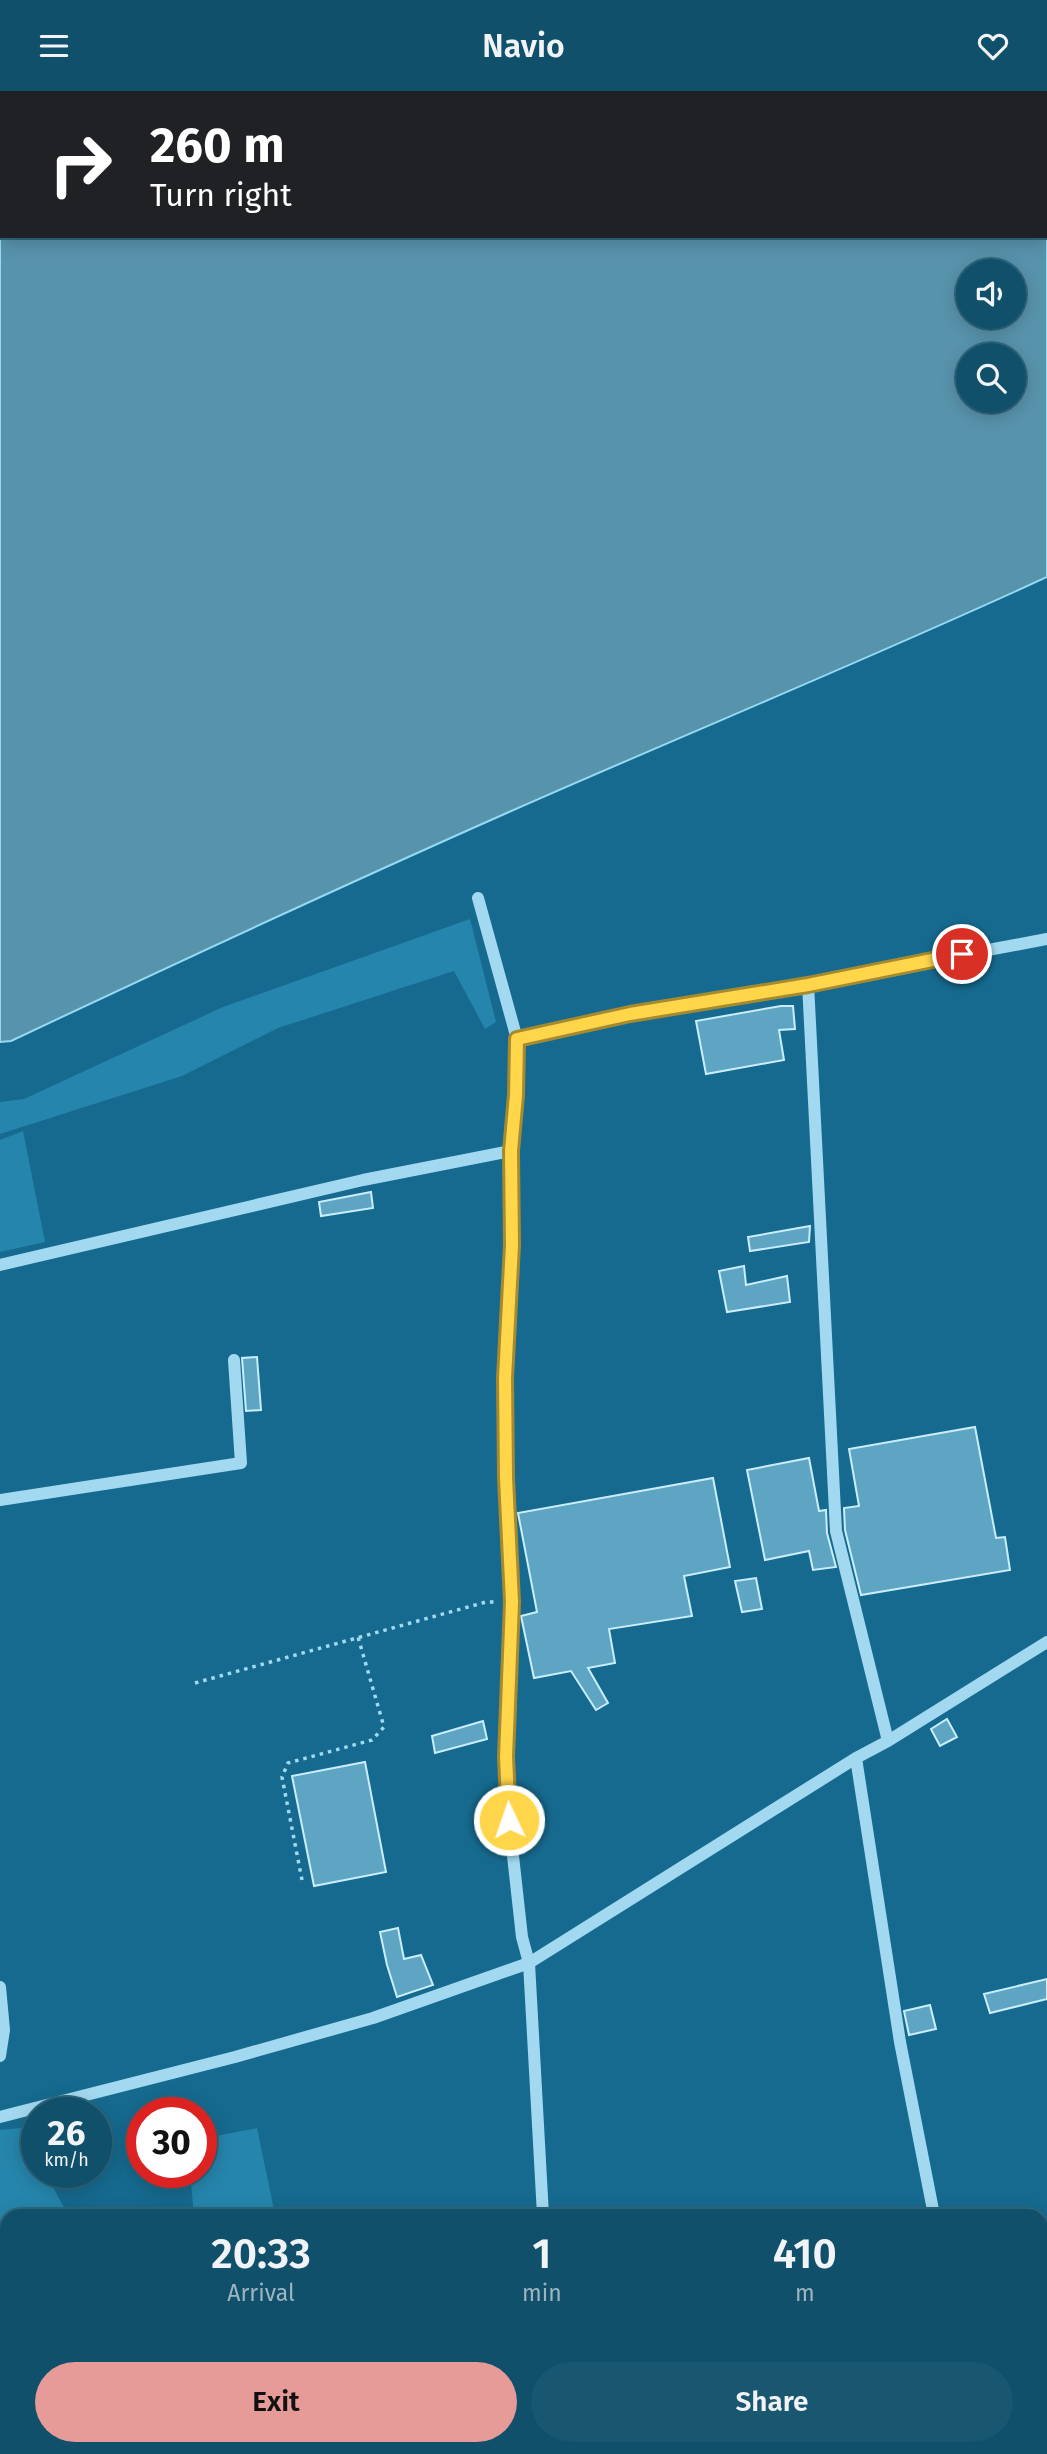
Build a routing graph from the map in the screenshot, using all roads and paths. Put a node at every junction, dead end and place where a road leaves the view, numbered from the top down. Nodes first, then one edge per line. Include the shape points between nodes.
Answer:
1 (478, 898) dead end
2 (1047, 939) edge
3 (808, 985) junction
4 (517, 1039) junction
5 (511, 1151) junction
6 (0, 1265) edge
7 (234, 1360) dead end
8 (0, 1500) edge
9 (512, 1602) junction
10 (358, 1637) junction
11 (1047, 1642) edge
12 (195, 1683) dead end
13 (888, 1741) junction
14 (856, 1758) junction
15 (302, 1880) dead end
16 (529, 1963) junction
17 (0, 1987) edge
18 (0, 2056) edge
19 (0, 2117) edge
20 (543, 2209) edge
21 (933, 2209) edge

1 - 4 street
2 - 3 street
3 - 4 street via 630,1014
3 - 13 street via 836,1531
4 - 5 street
5 - 6 street via 363,1180
5 - 9 street via 505,1390
7 - 8 street via 241,1463
9 - 10 path via 486,1602
9 - 16 street via 506,1757 522,1937
10 - 12 path
10 - 15 path via 384,1727 372,1739 288,1763 282,1777
11 - 13 street
13 - 14 street
14 - 16 street
14 - 21 street via 900,2042
16 - 19 street via 360,2021
16 - 20 street
17 - 18 street via 4,2030

